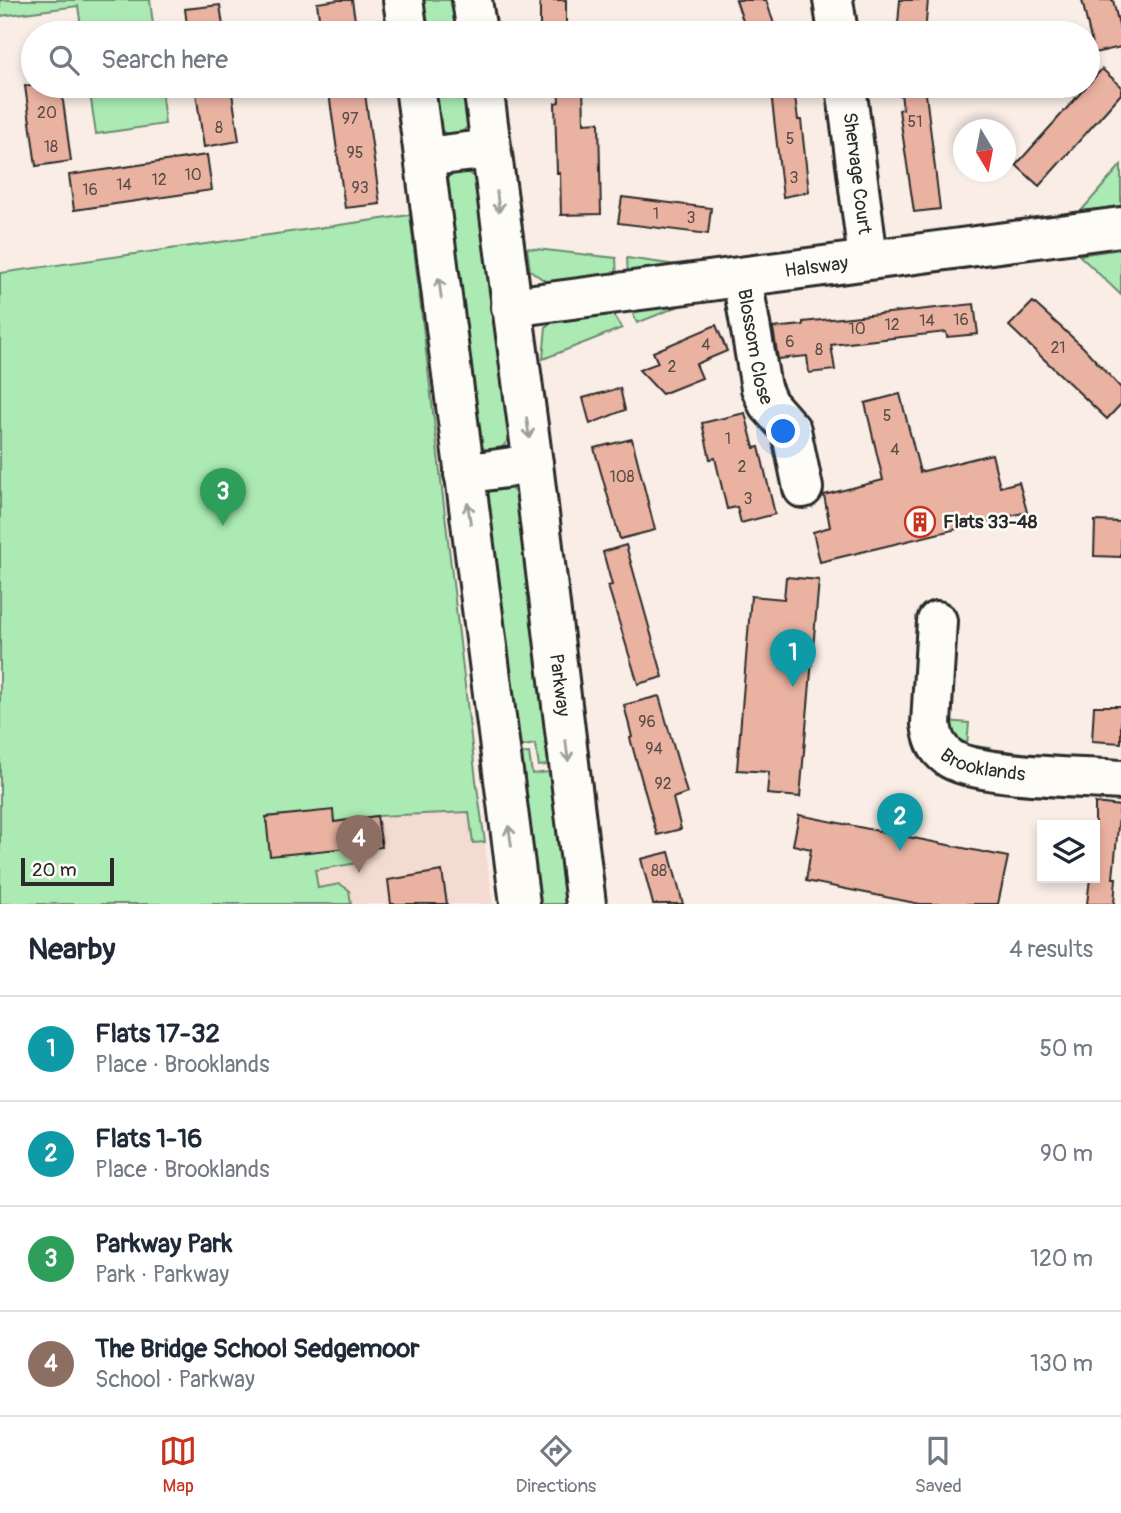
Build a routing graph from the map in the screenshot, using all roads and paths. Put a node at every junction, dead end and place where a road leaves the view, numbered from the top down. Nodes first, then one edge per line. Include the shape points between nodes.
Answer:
1 (403, 0) edge
2 (472, 0) edge
3 (834, 0) edge
4 (406, 21) edge
5 (475, 21) edge
6 (837, 21) edge
7 (417, 98) edge
8 (485, 98) edge
9 (848, 98) edge
10 (491, 149) junction
11 (425, 158) junction
12 (1121, 227) edge
13 (868, 259) junction
14 (742, 278) junction
15 (511, 307) junction
16 (533, 464) junction
17 (464, 474) junction
18 (803, 488) dead end
19 (937, 621) dead end
20 (1121, 780) edge
21 (520, 904) edge
22 (586, 904) edge

1 - 4 street
2 - 5 street
3 - 6 street
7 - 11 street
8 - 10 street, Parkway
9 - 13 street, Shervage Court
10 - 11 street
10 -> 15 street, Parkway
17 -> 11 street
12 - 13 street, Halsway
13 - 14 street, Halsway
14 - 15 street, Halsway
14 - 18 street, Blossom Close via 764,397 791,430
15 -> 16 street, Parkway
16 - 17 street
16 -> 22 street, Parkway
21 -> 17 street
19 - 20 street, Brooklands via 931,724 939,750 976,768

